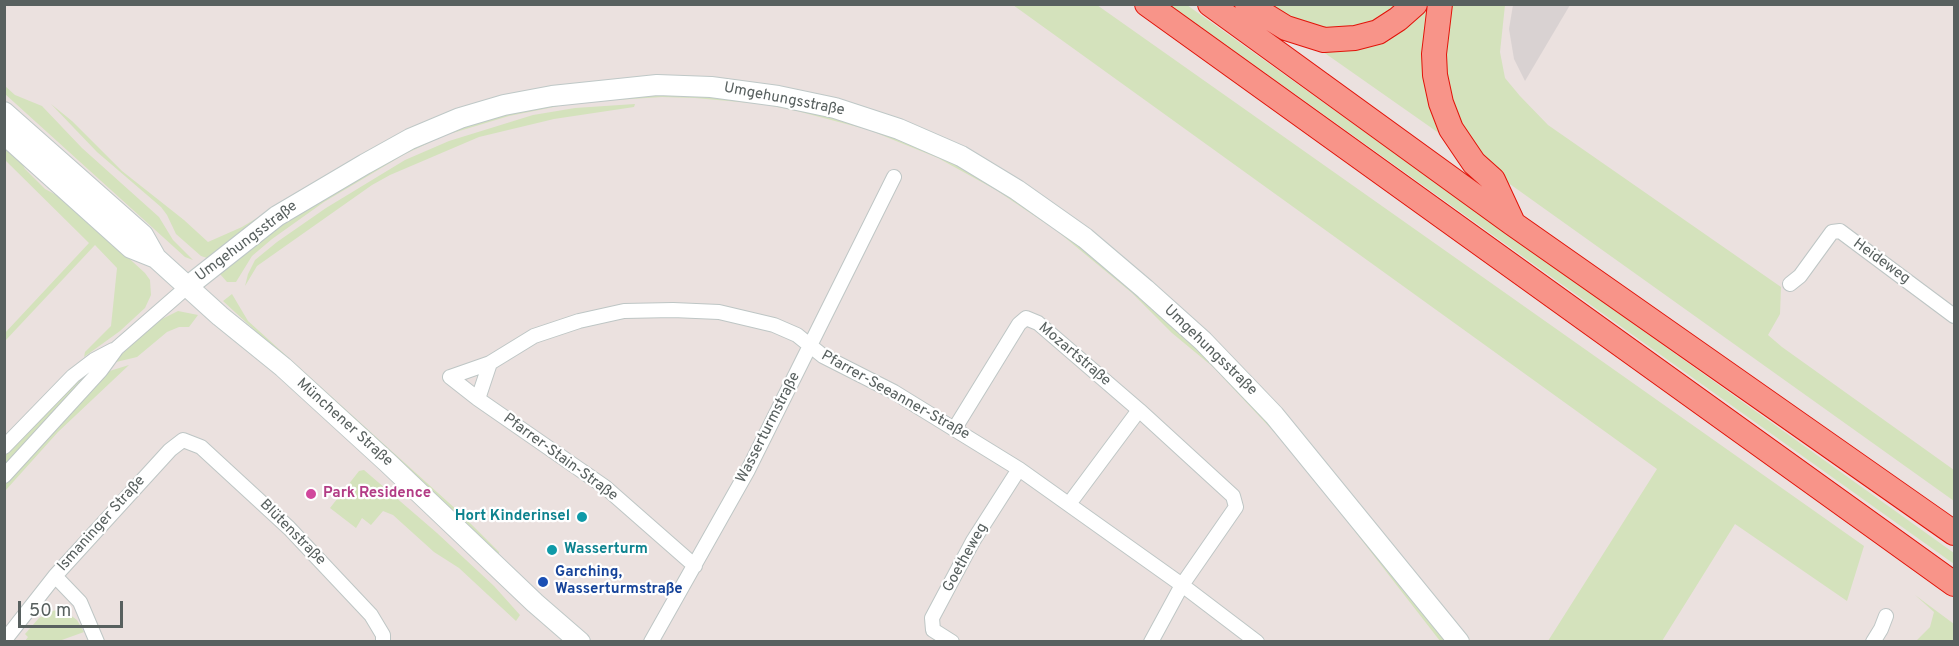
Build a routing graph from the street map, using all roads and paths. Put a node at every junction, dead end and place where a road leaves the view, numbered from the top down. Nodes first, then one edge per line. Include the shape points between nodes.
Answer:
1 (1147, 4) edge
2 (1210, 4) edge
3 (1247, 4) edge
4 (1415, 4) edge
5 (1440, 4) edge
6 (4, 112) edge
7 (4, 134) edge
8 (894, 177) dead end
9 (1512, 223) junction
10 (156, 258) junction
11 (1790, 284) dead end
12 (187, 287) junction
13 (1954, 316) edge
14 (810, 347) junction
15 (117, 348) junction
16 (490, 363) junction
17 (450, 377) joint
18 (478, 399) junction
19 (1139, 410) junction
20 (955, 428) junction
21 (183, 440) joint
22 (4, 447) edge
23 (1018, 469) junction
24 (4, 476) edge
25 (1069, 504) junction
26 (1954, 533) edge
27 (695, 566) junction
28 (55, 576) junction
29 (1954, 584) edge
30 (1182, 585) junction
31 (1886, 616) dead end
32 (4, 640) edge
33 (97, 642) edge
34 (383, 642) edge
35 (580, 642) edge
36 (651, 642) edge
37 (952, 642) edge
38 (1152, 642) edge
39 (1257, 642) edge
40 (1459, 642) edge
41 (1873, 642) edge

1 - 29 highway
2 - 9 highway
3 - 4 highway via 1286,28 1324,40 1378,32
5 - 9 highway via 1434,54 1441,103 1451,129 1474,162 1493,180
6 - 10 street, Münchener Straße via 143,235
7 - 10 street, Münchener Straße via 131,248
8 - 14 street, Wasserturmstraße
9 - 26 highway
10 - 12 street, Münchener Straße
11 - 13 street, Heideweg via 1832,232 1840,231
12 - 15 street, Umgehungsstraße
12 - 35 street, Münchener Straße via 322,402
12 - 40 street, Umgehungsstraße via 278,216 365,164 460,118 504,105 572,93 657,85 711,87 835,108 899,129 961,156 1085,238 1203,341 1274,415
14 - 16 street, Pfarrer-Seeanner-Straße via 781,328 719,312 624,310 534,336
14 - 20 street, Pfarrer-Seeanner-Straße
14 - 27 street, Wasserturmstraße
15 - 22 street, Umgehungsstraße via 73,376
15 - 24 street, Umgehungsstraße
16 - 17 street, Pfarrer-Seeanner-Straße
16 - 18 street
17 - 18 street, Pfarrer-Stain-Straße
18 - 27 street, Pfarrer-Stain-Straße via 605,487
19 - 20 street, Mozartstraße via 1026,318
19 - 25 street
19 - 30 street, Mozartstraße via 1233,496 1236,507
20 - 23 street, Pfarrer-Seeanner-Straße
21 - 28 street, Ismaninger Straße
21 - 34 street, Blütenstraße via 201,447 290,528 371,615
23 - 25 street, Pfarrer-Seeanner-Straße
23 - 37 street, Goetheweg via 932,618 933,630
25 - 30 street, Pfarrer-Seeanner-Straße
27 - 36 street, Wasserturmstraße
28 - 32 street, Ismaninger Straße
28 - 33 street via 80,602
30 - 38 street, Mozartstraße
30 - 39 street, Pfarrer-Seeanner-Straße
31 - 41 street

